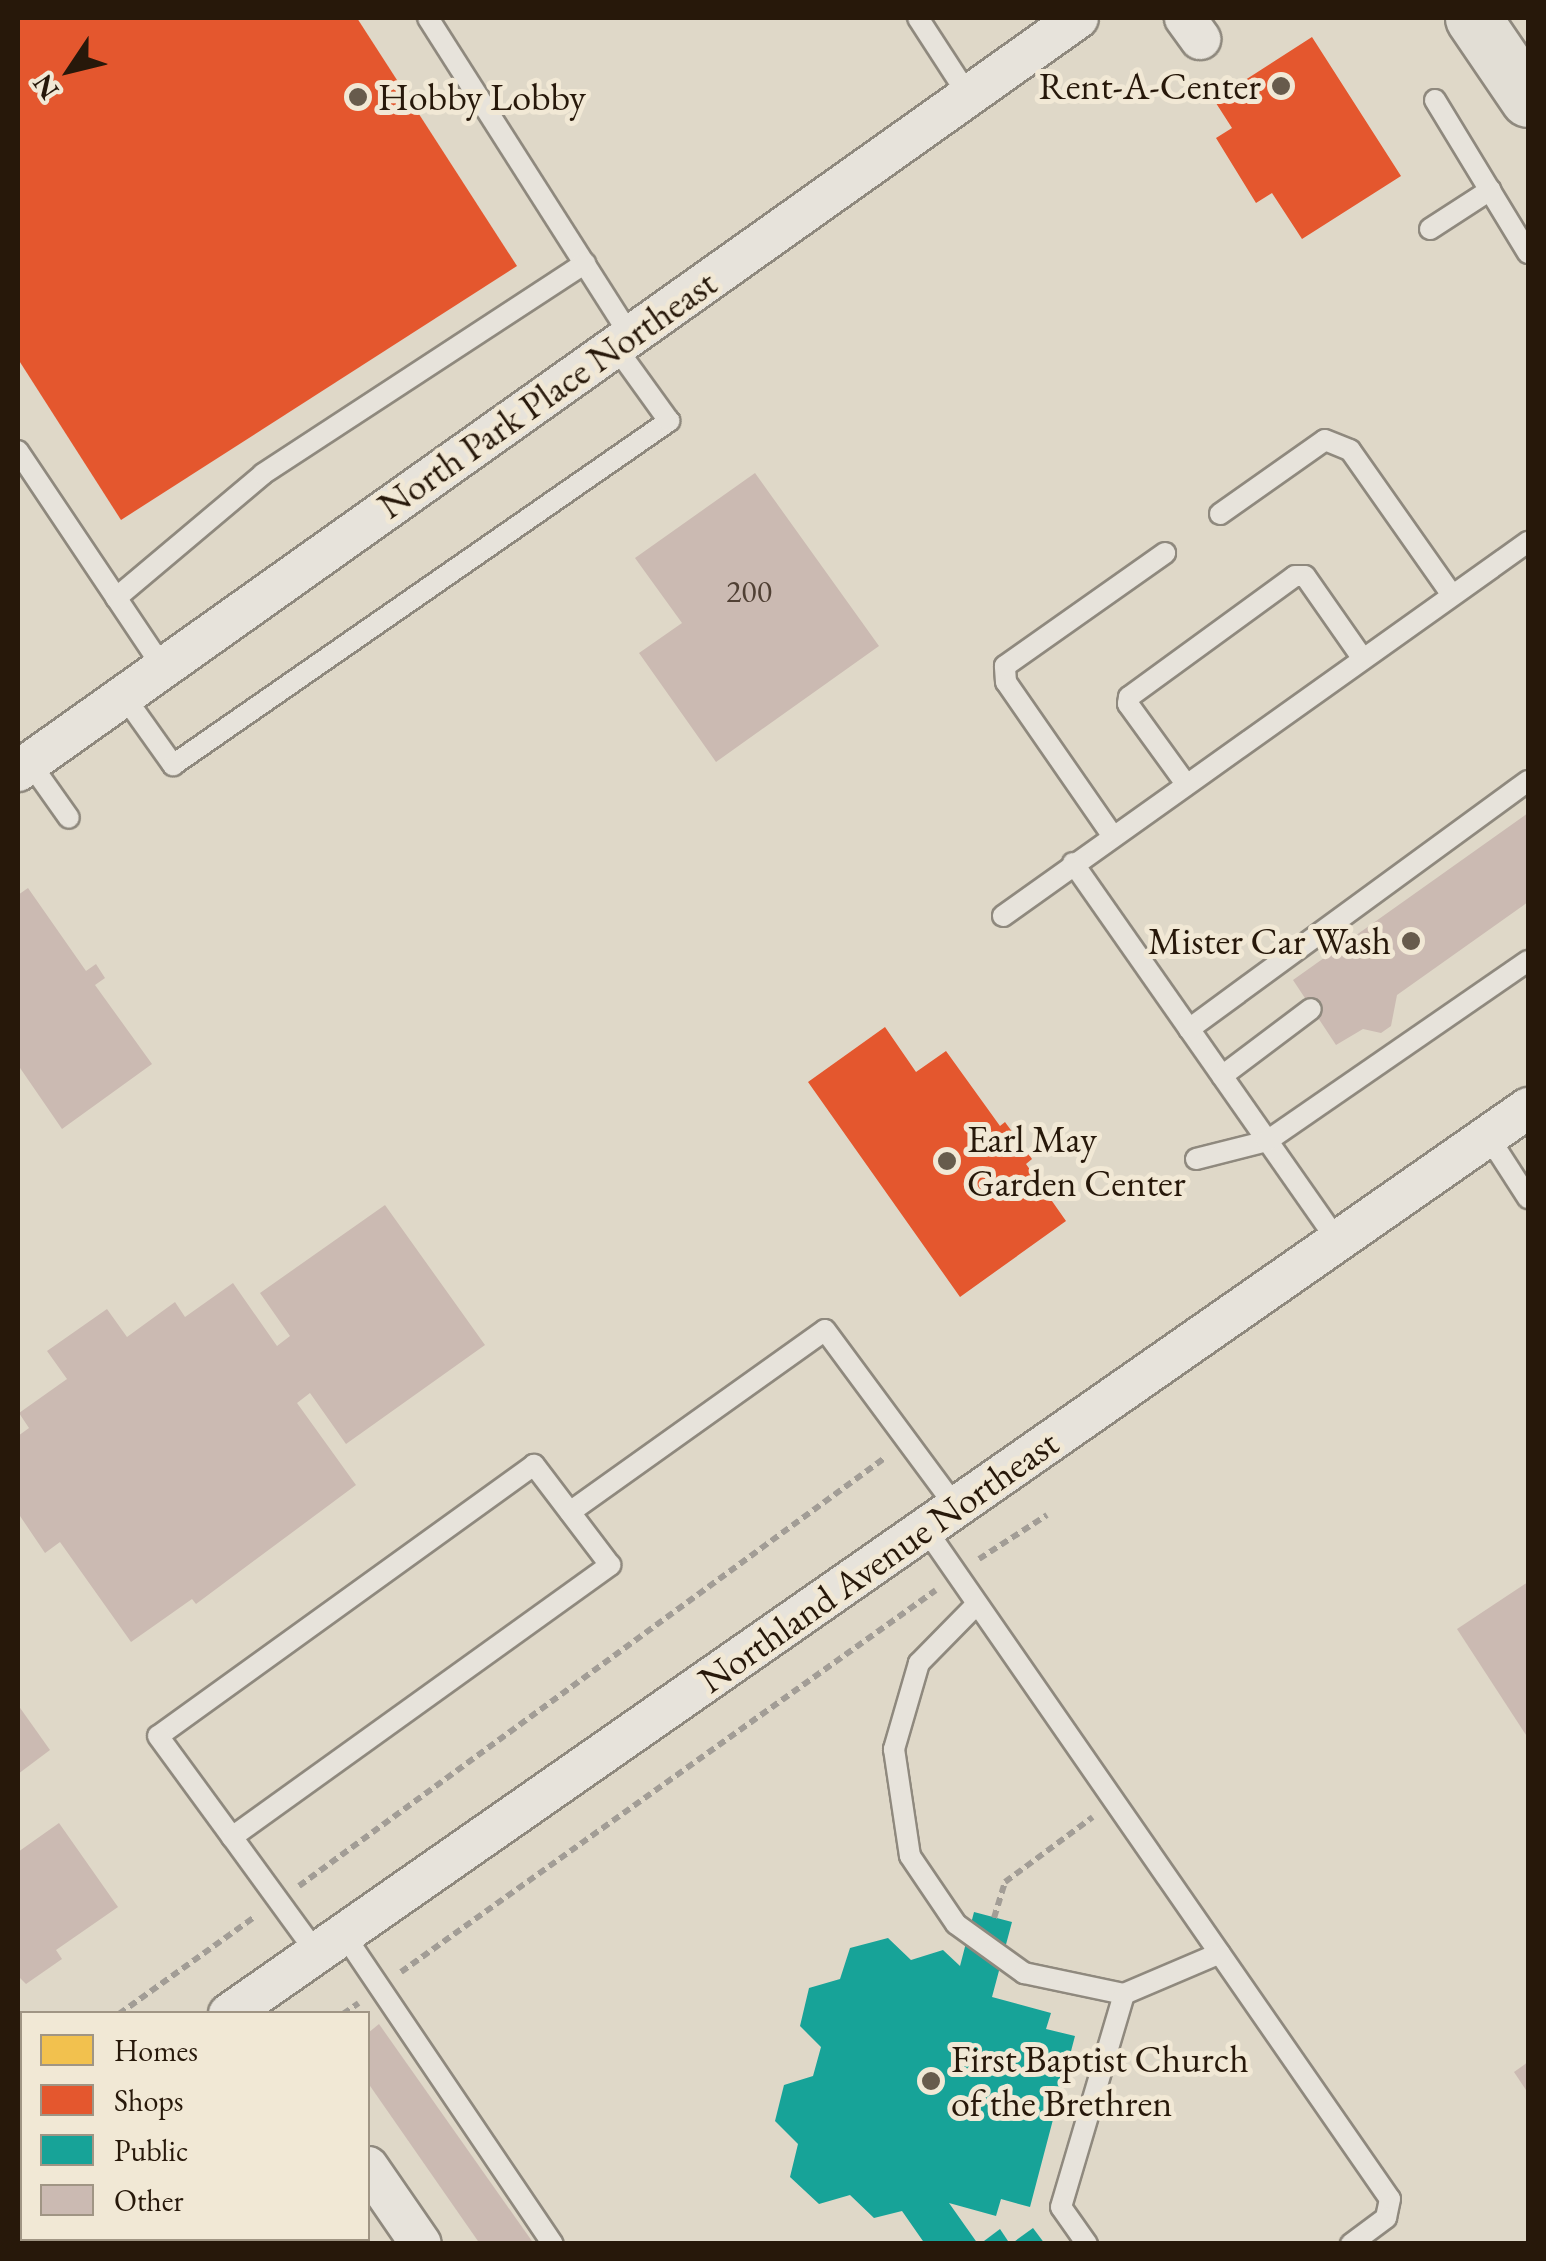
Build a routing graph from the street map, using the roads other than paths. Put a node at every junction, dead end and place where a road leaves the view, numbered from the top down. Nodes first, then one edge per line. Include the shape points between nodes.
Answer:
1 (428, 18) edge
2 (918, 18) edge
3 (1078, 18) edge
4 (1473, 18) edge
5 (968, 95) junction
6 (1528, 99) edge
7 (1435, 100) dead end
8 (1490, 190) junction
9 (1430, 229) dead end
10 (1528, 253) edge
11 (585, 263) junction
12 (622, 340) junction
13 (18, 451) edge
14 (1220, 514) dead end
15 (1528, 542) edge
16 (1166, 553) dead end
17 (1452, 595) junction
18 (116, 598) junction
19 (1362, 659) junction
20 (163, 668) junction
21 (124, 696) junction
22 (24, 767) edge
23 (1528, 781) edge
24 (1186, 784) junction
25 (69, 818) dead end
26 (1112, 835) junction
27 (1073, 863) junction
28 (1003, 916) dead end
29 (1528, 961) edge
30 (1311, 1010) dead end
31 (1189, 1029) junction
32 (1222, 1076) junction
33 (1528, 1108) edge
34 (1488, 1136) junction
35 (1267, 1140) junction
36 (1196, 1159) dead end
37 (1528, 1198) edge
38 (1338, 1240) junction
39 (570, 1512) junction
40 (940, 1518) junction
41 (977, 1604) junction
42 (232, 1837) junction
43 (329, 1942) junction
44 (1220, 1953) junction
45 (1124, 1994) junction
46 (247, 2008) edge
47 (370, 2170) edge
48 (421, 2244) edge
49 (553, 2244) edge
50 (1087, 2244) edge
51 (1351, 2244) edge

1 - 11 lane
2 - 5 lane
3 - 5 street, North Park Place Northeast
4 - 6 highway
5 - 12 street, North Park Place Northeast
7 - 8 lane
8 - 9 lane
8 - 10 lane
11 - 12 lane
11 - 18 lane via 263,474
12 - 20 street, North Park Place Northeast
12 - 21 lane via 669,421 173,765
13 - 18 lane
14 - 17 lane via 1325,440 1350,450
15 - 17 lane
16 - 26 lane via 1005,666 1006,682
17 - 19 lane
18 - 20 lane
19 - 24 lane
19 - 24 lane via 1305,576 1295,576 1129,696 1128,704
20 - 21 street, North Park Place Northeast
21 - 22 street, North Park Place Northeast
22 - 25 lane
23 - 31 lane
24 - 26 lane
26 - 27 lane
27 - 28 lane
27 - 31 lane
29 - 35 lane
30 - 32 lane
31 - 32 lane
32 - 35 lane
33 - 34 street, Northland Avenue Northeast
34 - 37 lane
34 - 38 street, Northland Avenue Northeast
35 - 36 lane
35 - 38 lane
38 - 40 street, Northland Avenue Northeast
39 - 40 lane via 824,1330 910,1440
39 - 42 lane via 610,1565
39 - 42 lane via 534,1465 158,1736
40 - 41 lane via 956,1575
40 - 43 street, Northland Avenue Northeast
41 - 44 lane
41 - 45 lane via 920,1663 894,1749 910,1856 956,1924 1024,1973
42 - 43 lane via 278,1900
43 - 46 street, Northland Avenue Northeast
43 - 49 lane via 378,1988
44 - 45 lane
44 - 51 lane via 1390,2199 1386,2218
45 - 50 lane via 1061,2207
47 - 48 street

